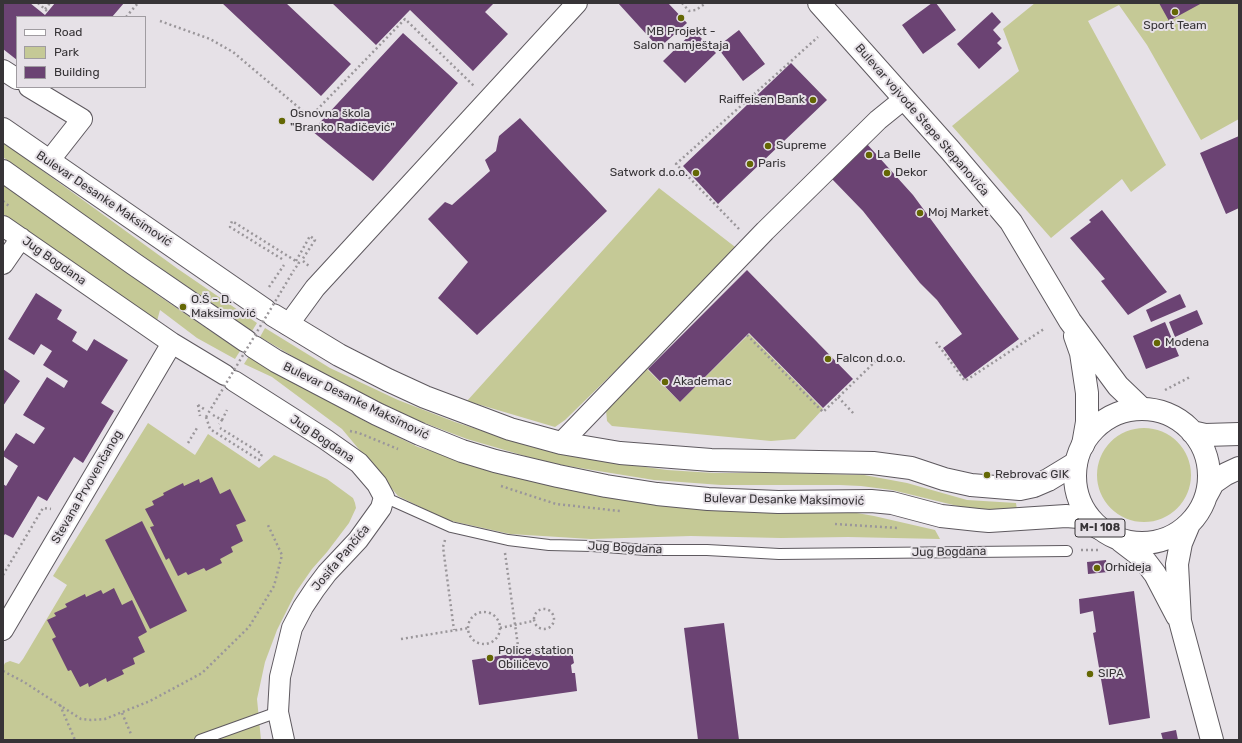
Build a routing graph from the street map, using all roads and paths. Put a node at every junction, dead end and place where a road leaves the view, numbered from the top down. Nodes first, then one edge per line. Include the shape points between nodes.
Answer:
1 (38, 3) edge
2 (50, 3) edge
3 (138, 3) edge
4 (577, 3) edge
5 (682, 3) edge
6 (706, 3) edge
7 (819, 3) edge
8 (45, 9) junction
9 (48, 12) dead end
10 (127, 16) edge
11 (160, 21) dead end
12 (818, 37) dead end
13 (3, 70) edge
14 (16, 78) edge
15 (31, 88) edge
16 (904, 99) junction
17 (488, 100) junction
18 (3, 129) edge
19 (49, 161) junction
20 (3, 171) edge
21 (3, 226) edge
22 (738, 228) dead end
23 (21, 238) junction
24 (282, 260) dead end
25 (296, 260) junction
26 (302, 260) dead end
27 (3, 264) edge
28 (284, 265) dead end
29 (269, 287) dead end
30 (275, 316) junction
31 (1070, 321) junction
32 (1044, 329) dead end
33 (748, 335) dead end
34 (936, 342) dead end
35 (172, 343) junction
36 (882, 355) dead end
37 (1190, 377) dead end
38 (1165, 390) dead end
39 (838, 397) junction
40 (204, 409) dead end
41 (1142, 409) junction
42 (227, 410) dead end
43 (213, 415) dead end
44 (855, 415) dead end
45 (200, 416) dead end
46 (222, 420) junction
47 (219, 424) dead end
48 (197, 428) dead end
49 (220, 428) dead end
50 (1192, 432) junction
51 (1239, 434) edge
52 (188, 443) dead end
53 (561, 443) junction
54 (1079, 454) junction
55 (1239, 468) edge
56 (1206, 496) junction
57 (384, 497) junction
58 (267, 523) dead end
59 (1189, 524) junction
60 (451, 527) junction
61 (1099, 528) junction
62 (503, 539) junction
63 (1112, 545) junction
64 (1067, 551) joint
65 (533, 621) junction
66 (1180, 621) junction
67 (514, 626) junction
68 (469, 628) junction
69 (500, 628) junction
70 (3, 630) edge
71 (454, 630) junction
72 (401, 638) dead end
73 (519, 653) dead end
74 (3, 670) edge
75 (60, 705) junction
76 (278, 712) junction
77 (122, 713) junction
78 (131, 734) dead end
79 (74, 740) edge
80 (200, 740) edge
81 (284, 740) edge
82 (1212, 740) edge

1 - 8 path
2 - 8 path
3 - 10 path
4 - 17 street
5 - 6 path via 689,11 696,10
7 - 16 main road, Bulevar vojvode Stepe Stepanovića
8 - 9 path
11 - 17 path via 210,39 233,52 310,117 405,19
12 - 22 path via 676,164
13 - 14 street
15 - 19 street via 82,119
16 - 31 main road, Bulevar vojvode Stepe Stepanovića via 1011,222
16 - 53 street via 878,120 765,231
17 - 30 street via 315,288
18 - 19 main road, Bulevar Desanke Maksimović
19 - 30 main road, Bulevar Desanke Maksimović
20 - 61 main road, Bulevar Desanke Maksimović via 276,361 377,414 462,451 558,476 657,494 778,502 871,501 892,503 941,516 989,521 1079,517
21 - 23 street, Jug Bogdana
23 - 27 street
23 - 35 street, Jug Bogdana
24 - 25 path via 230,227 232,221
25 - 26 path via 310,236 315,240
25 - 49 path, bridge via 299,262 206,417 210,429 259,460 262,454
28 - 29 path
30 - 53 main road, Bulevar Desanke Maksimović via 339,355 425,397 510,429
31 - 41 main road, Bulevar vojvode Stepe Stepanovića via 1118,386
31 - 54 main road, Bulevar vojvode Stepe Stepanovića via 1081,353 1087,393 1087,422
32 - 34 path via 965,381
33 - 39 path via 823,412
35 - 57 street, Jug Bogdana via 325,439 359,464 377,484
35 - 70 street, Stevana Prvovenčanog
36 - 39 path
37 - 38 path
39 - 44 path
40 - 45 path via 198,405
41 - 50 main road, M-I 108 via 1170,415
41 - 54 main road, M-I 108 via 1118,413 1107,418 1089,435
42 - 46 path
43 - 46 path
46 - 47 path
48 - 52 path
50 - 51 main road via 1205,435
50 - 56 main road, M-I 108 via 1208,462 1209,485
53 - 54 main road, Bulevar Desanke Maksimović via 620,453 711,460 873,463 911,468 971,485 1020,489 1048,480
54 - 61 main road, M-I 108 via 1075,475 1079,499 1084,510
55 - 56 main road, M-I 108 via 1213,484
56 - 59 main road, M-I 108
57 - 60 lane, Jug Bogdana
57 - 76 street, Josifa Pančića via 381,508 358,540 326,573 292,628 280,677
58 - 77 path via 282,555 274,586 249,627 202,673
59 - 63 main road, M-I 108 via 1168,538 1156,542
59 - 66 main road, M-I 108 via 1181,543 1177,564
60 - 62 lane, Jug Bogdana
60 - 71 path via 443,547
61 - 63 main road, M-I 108
62 - 64 lane, Jug Bogdana via 549,545 779,554
62 - 67 path
63 - 64 path
63 - 66 main road, M-I 108 via 1142,557
65 - 65 path via 537,612 543,609 550,611 554,617 554,623 546,630 539,629
65 - 67 path
66 - 82 main road, M-I 108
67 - 69 path
67 - 73 path
68 - 69 path via 472,619 484,613 497,619
68 - 69 path via 471,637 484,644 494,641
68 - 71 path
71 - 72 path
74 - 75 path
75 - 77 path via 81,719 105,719
75 - 79 path
76 - 80 lane
76 - 81 street, Josifa Pančića
77 - 78 path

